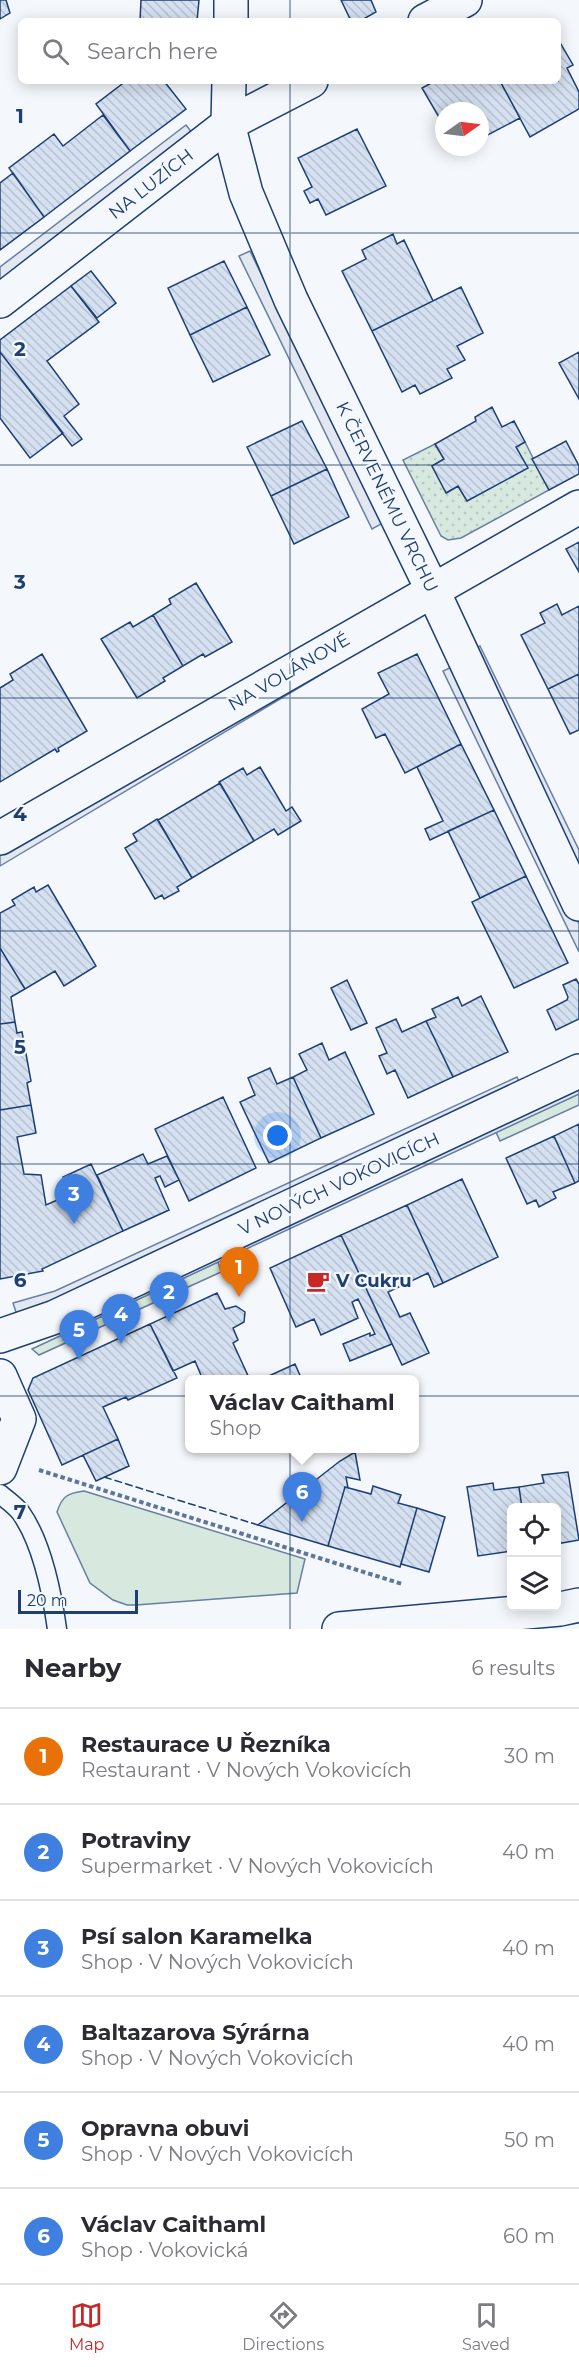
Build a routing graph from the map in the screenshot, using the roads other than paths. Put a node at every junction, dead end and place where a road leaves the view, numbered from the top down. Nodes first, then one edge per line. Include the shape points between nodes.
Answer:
1 (231, 0) edge
2 (465, 0) edge
3 (231, 18) edge
4 (431, 18) edge
5 (229, 84) edge
6 (305, 84) edge
7 (228, 124) junction
8 (0, 301) edge
9 (579, 507) edge
10 (432, 589) junction
11 (0, 838) edge
12 (579, 904) edge
13 (579, 1071) edge
14 (0, 1336) edge
15 (0, 1376) edge
16 (0, 1468) edge
17 (0, 1494) edge
18 (568, 1614) edge
19 (57, 1629) edge
20 (339, 1629) edge

1 - 3 street
2 - 4 street
5 - 7 street, K ČERVENÉMU VRCHU
6 - 7 street, NA LUZÍCH
7 - 8 street, NA LUZÍCH
7 - 10 street, K ČERVENÉMU VRCHU via 246,193 291,300
9 - 10 street, NA VOLÁNOVÉ
10 - 11 street, NA VOLÁNOVÉ
10 - 12 street, K ČERVENÉMU VRCHU
13 - 14 street, V NOVÝCH VOKOVICÍCH via 55,1317
15 - 16 street via 19,1419
17 - 19 lane via 21,1512 38,1548
18 - 20 street

